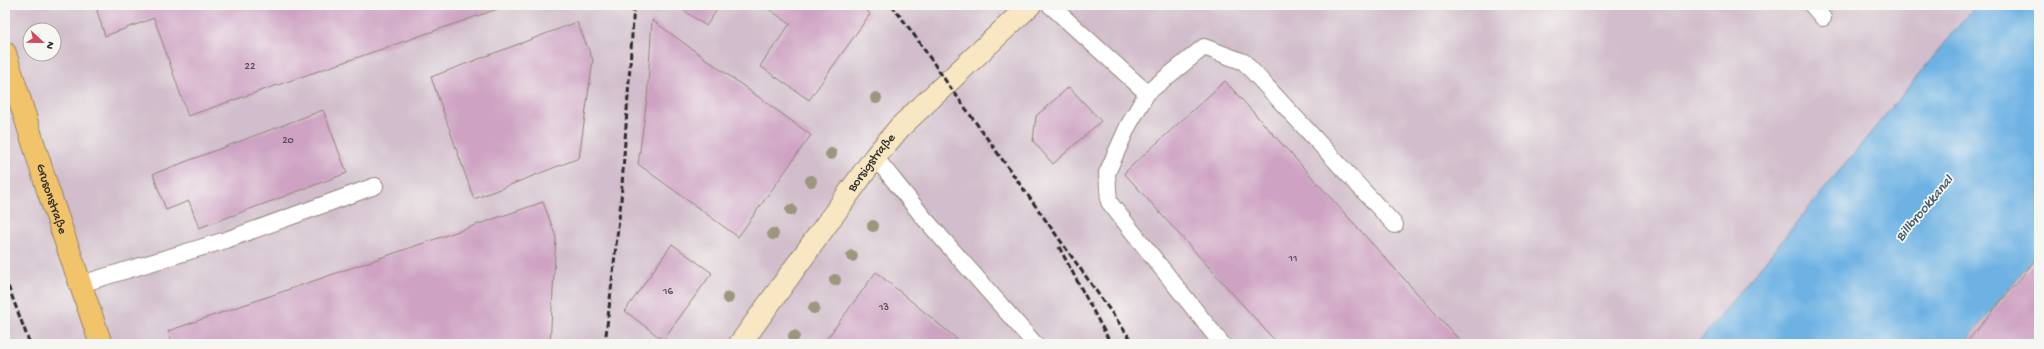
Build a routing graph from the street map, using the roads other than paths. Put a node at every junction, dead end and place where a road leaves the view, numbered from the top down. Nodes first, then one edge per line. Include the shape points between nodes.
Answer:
1 (1050, 5) edge
2 (1812, 5) edge
3 (1028, 6) edge
4 (1823, 18) dead end
5 (5, 53) edge
6 (1147, 93) junction
7 (875, 157) junction
8 (375, 186) dead end
9 (1395, 226) dead end
10 (81, 284) junction
11 (101, 344) edge
12 (740, 344) edge
13 (1035, 344) edge
14 (1222, 344) edge

1 - 6 lane
2 - 4 lane
3 - 7 main road, Borsigstraße via 900,127
5 - 10 main road, Grusonstraße
6 - 9 lane via 1204,47 1244,62
6 - 14 lane via 1128,126 1107,173 1109,202
7 - 12 main road, Borsigstraße
7 - 13 lane via 924,218
8 - 10 lane via 226,240
10 - 11 main road, Grusonstraße

